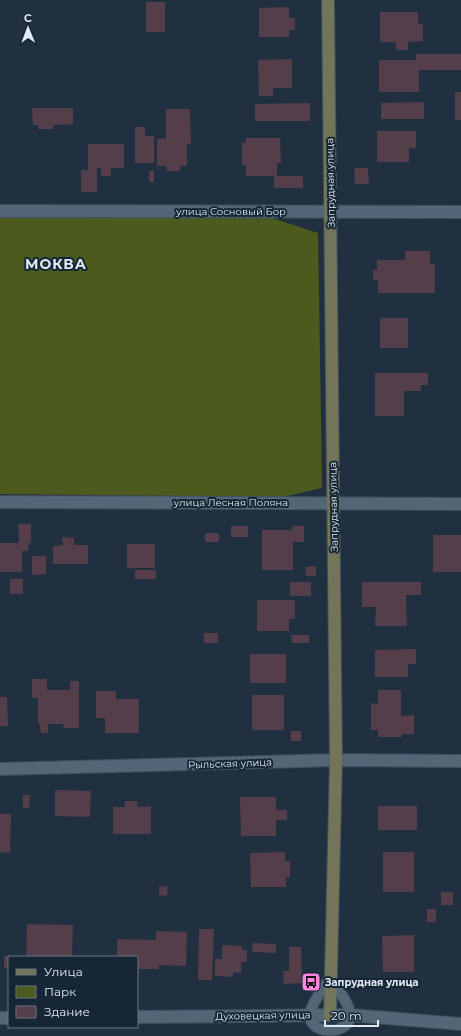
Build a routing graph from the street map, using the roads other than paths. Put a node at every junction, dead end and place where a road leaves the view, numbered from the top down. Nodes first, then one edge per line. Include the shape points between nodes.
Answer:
1 (328, 0) edge
2 (0, 211) edge
3 (330, 211) junction
4 (461, 212) edge
5 (0, 502) edge
6 (333, 503) junction
7 (461, 504) edge
8 (336, 760) junction
9 (461, 760) edge
10 (0, 769) edge
11 (330, 978) junction
12 (311, 1015) junction
13 (330, 1015) junction
14 (350, 1015) junction
15 (138, 1017) edge
16 (461, 1024) edge

1 - 3 street, Запрудная улица
2 - 3 street, улица Сосновый Бор
3 - 4 street, улица Сосновый Бор
3 - 6 street, Запрудная улица
5 - 6 street, улица Лесная Поляна
6 - 7 street, улица Лесная Поляна
6 - 8 street, Запрудная улица
8 - 9 street, Рыльская улица
8 - 10 street, Рыльская улица
8 - 11 street, Запрудная улица
11 - 12 lane via 320,991
11 - 13 street, Запрудная улица
11 - 14 lane via 347,1004
12 - 13 street, Духовецкая улица
12 - 14 lane via 312,1024 316,1029 328,1035 335,1035 346,1028
12 - 15 street, Духовецкая улица
13 - 14 street, Духовецкая улица
14 - 16 street, Духовецкая улица

